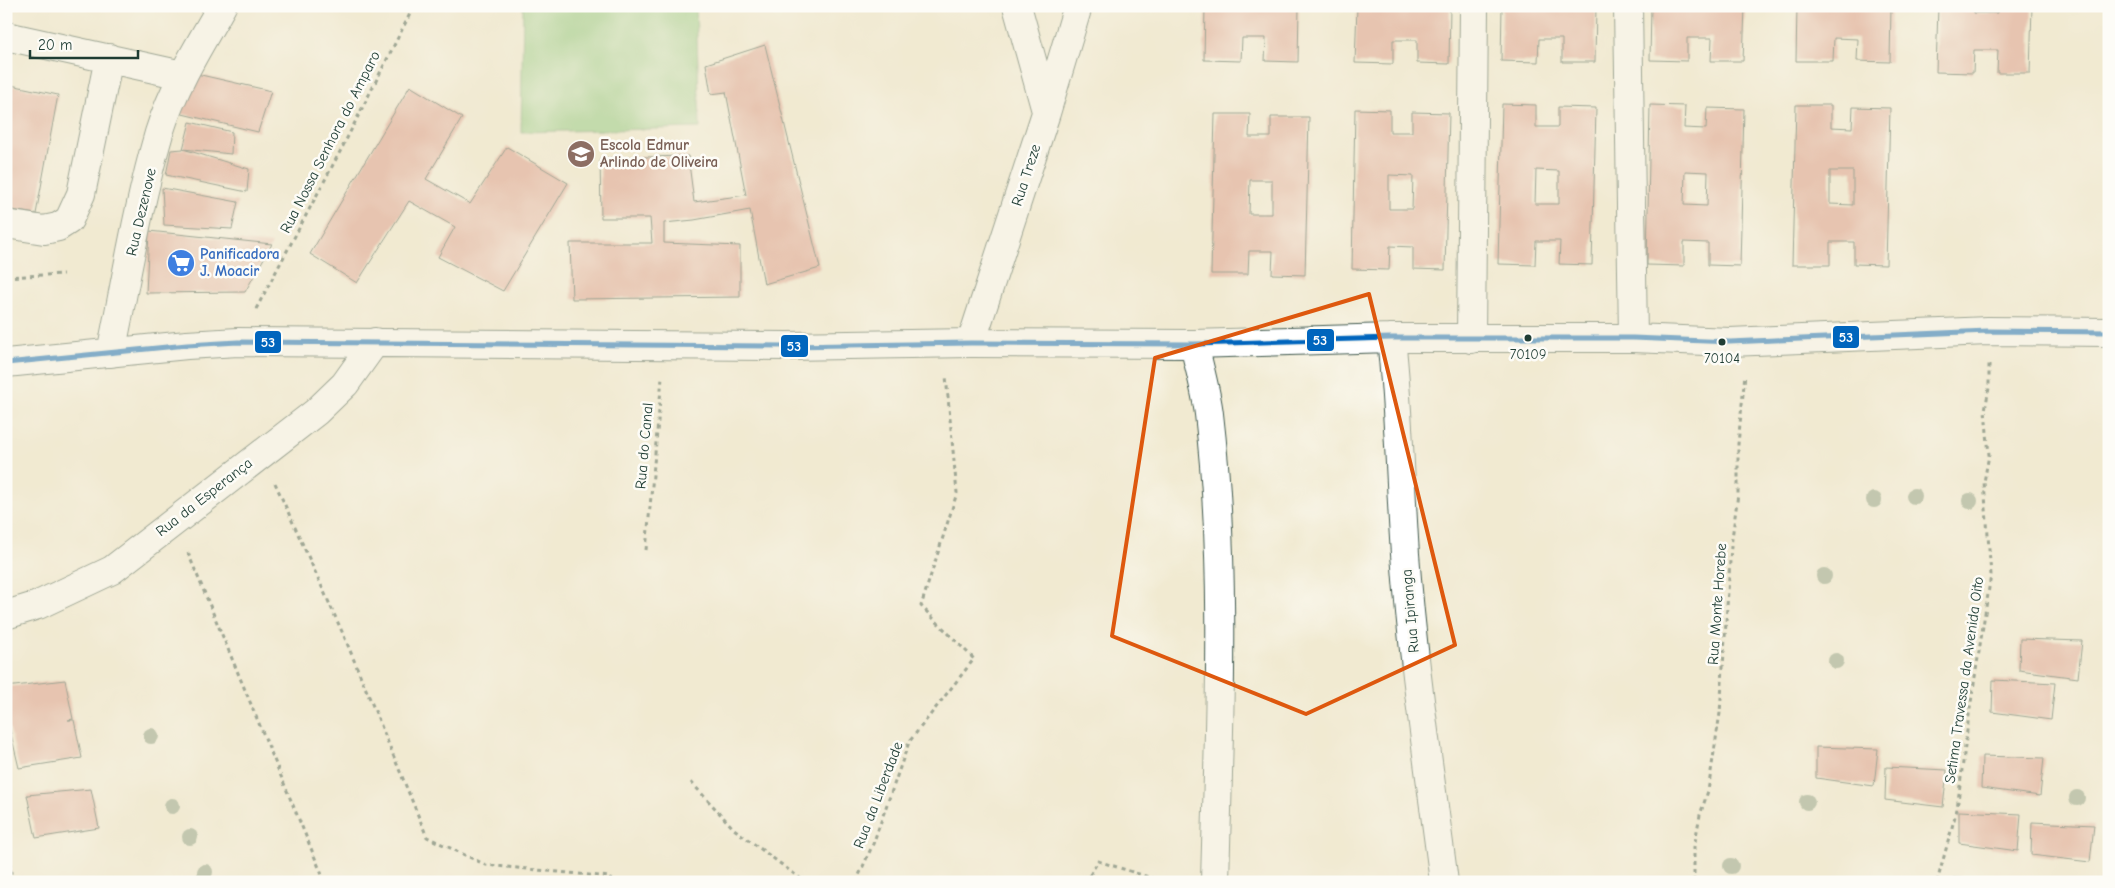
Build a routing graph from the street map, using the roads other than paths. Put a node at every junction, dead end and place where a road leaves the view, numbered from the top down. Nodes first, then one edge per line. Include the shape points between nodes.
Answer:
1 (222, 6) edge
2 (1017, 6) edge
3 (1078, 6) edge
4 (1474, 6) edge
5 (1628, 6) edge
6 (6, 36) edge
7 (109, 58) junction
8 (182, 75) junction
9 (1046, 113) junction
10 (6, 224) edge
11 (2109, 332) edge
12 (1391, 338) junction
13 (1633, 338) junction
14 (1471, 339) junction
15 (376, 342) junction
16 (971, 343) junction
17 (1194, 344) junction
18 (111, 353) junction
19 (6, 363) edge
20 (6, 615) edge
21 (1215, 882) edge
22 (1444, 882) edge

1 - 8 street, Rua Dezenove
2 - 9 street
3 - 9 street, Rua Treze
4 - 14 street
5 - 13 street
6 - 7 street
7 - 8 street
7 - 10 street via 81,194 70,220 44,230
8 - 18 street, Rua Dezenove via 160,132 140,210
9 - 16 street, Rua Treze
11 - 13 street via 1988,331 1730,342
12 - 14 street
12 - 17 street
12 - 22 street, Rua Ipiranga via 1413,645
13 - 14 street
15 - 16 street via 787,346
15 - 18 street via 238,342
15 - 20 street, Rua da Esperança via 345,384 316,412 112,570 38,605
16 - 17 street
17 - 21 street via 1209,412 1216,493 1219,606
18 - 19 street

